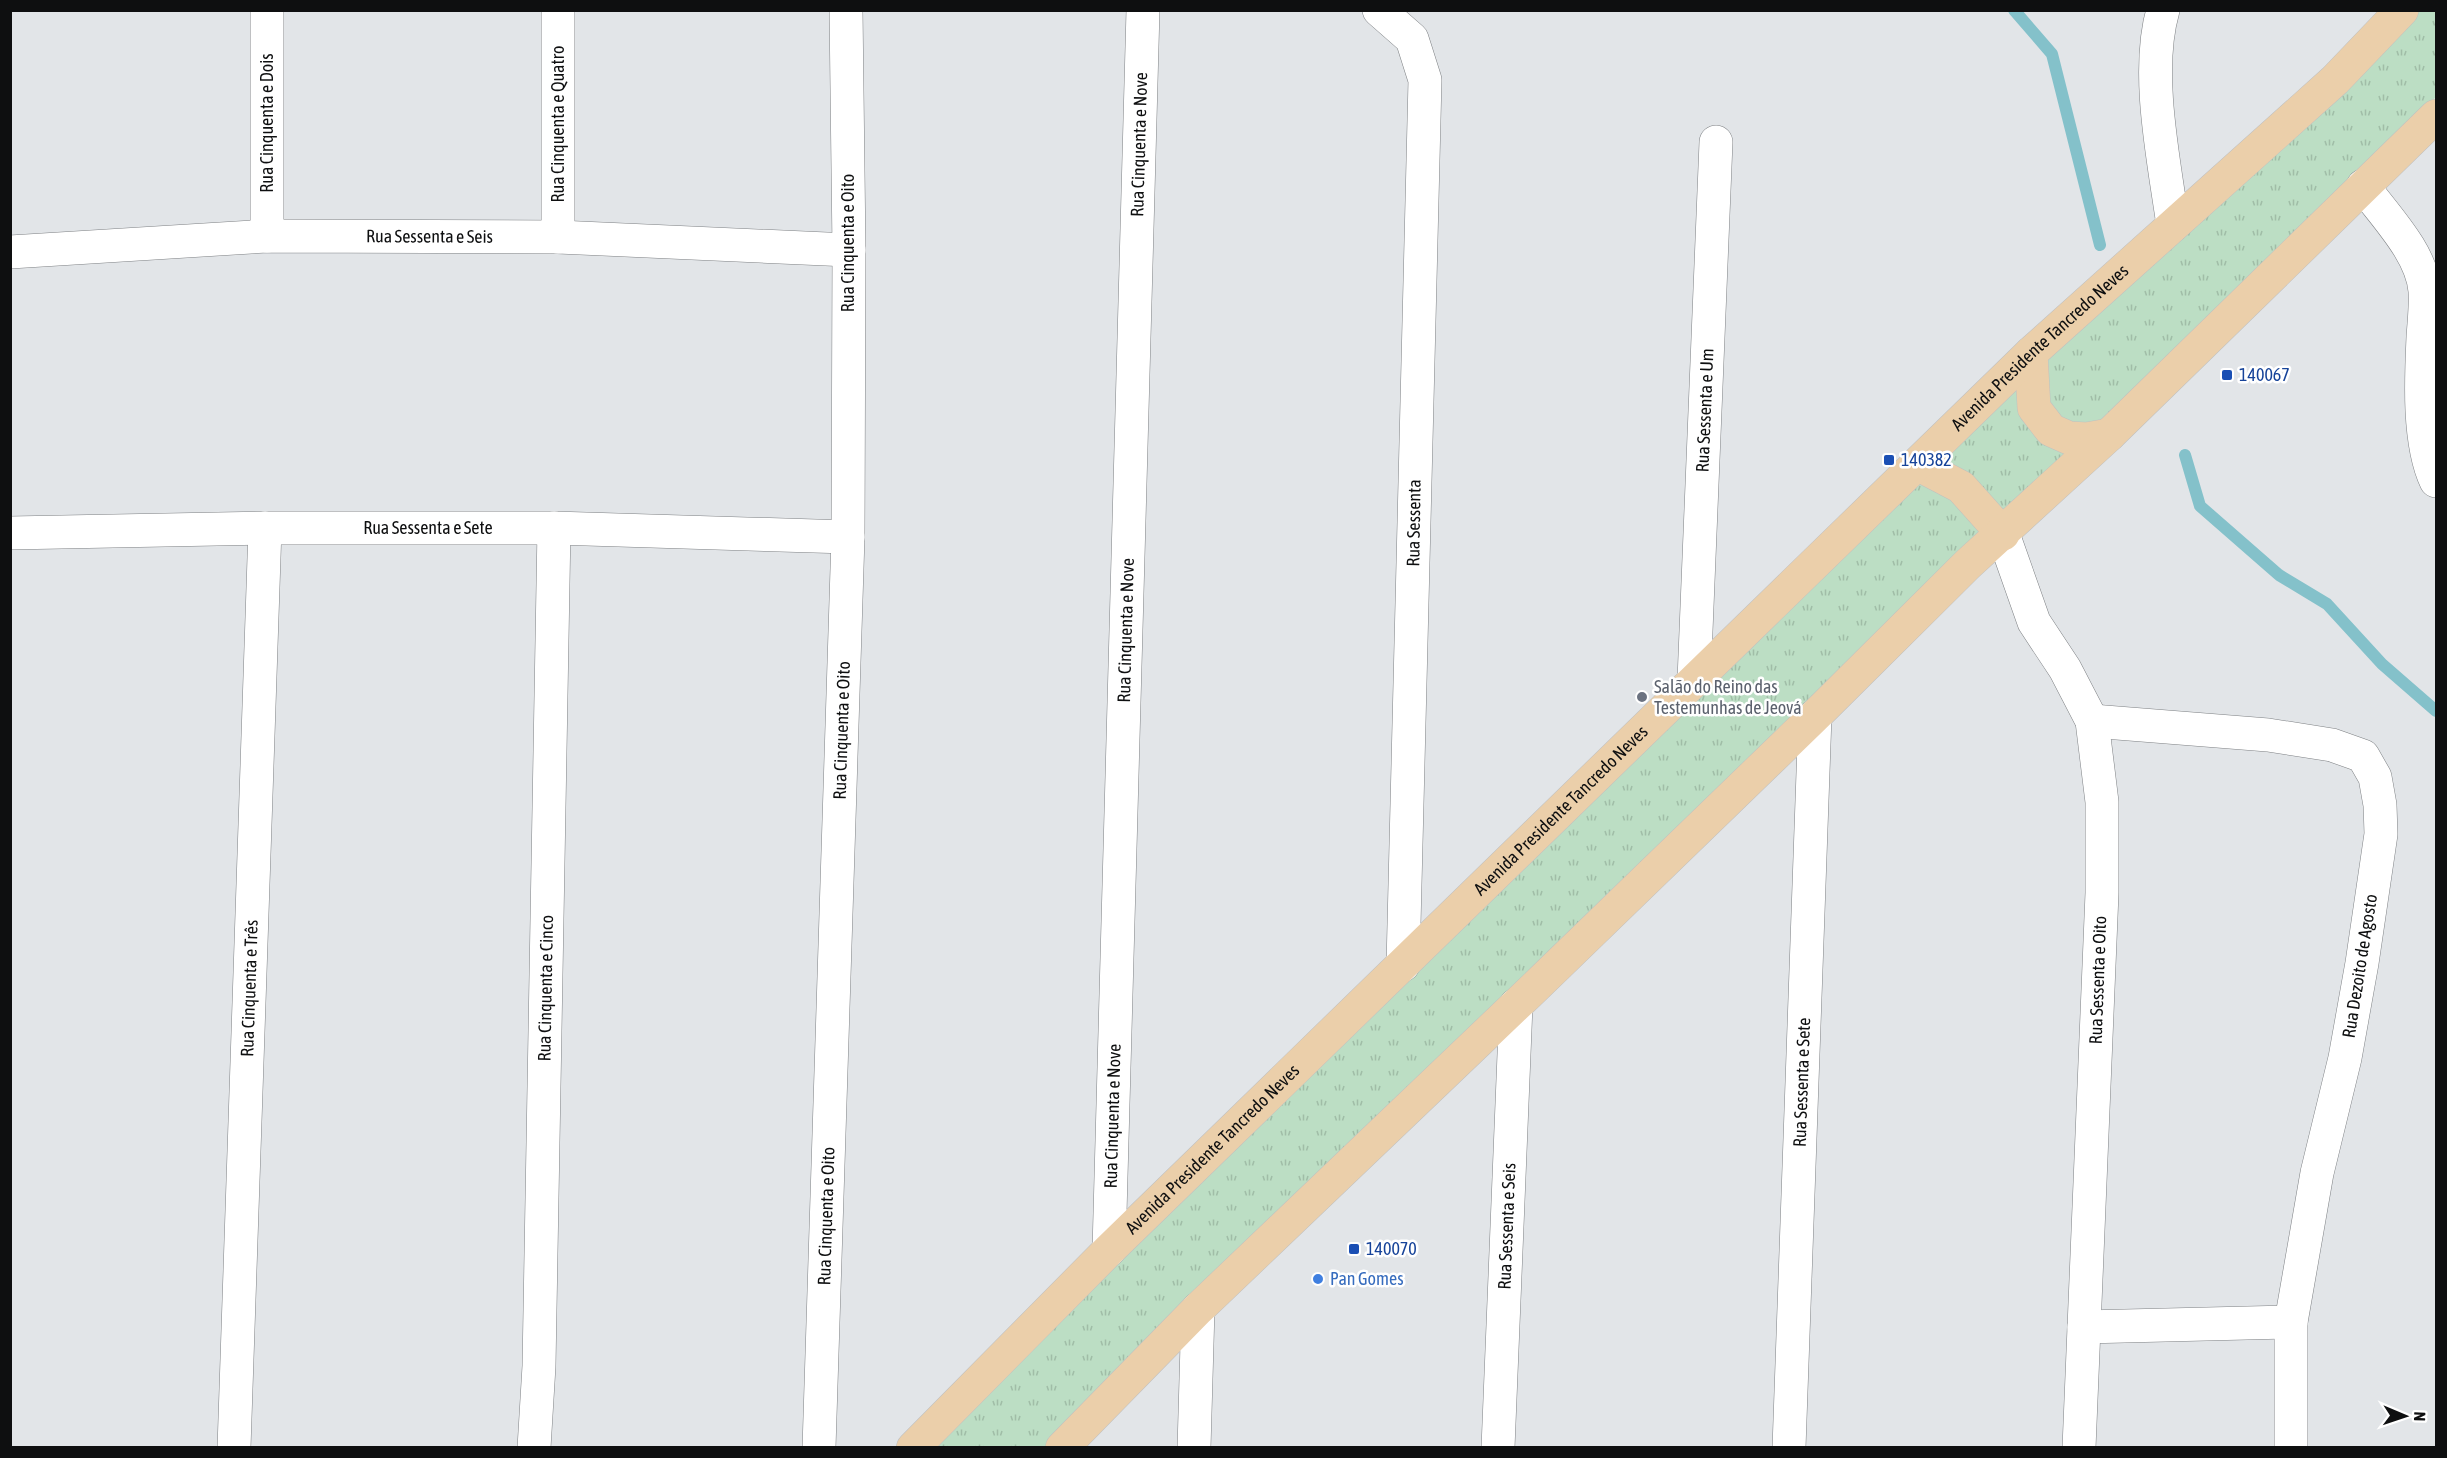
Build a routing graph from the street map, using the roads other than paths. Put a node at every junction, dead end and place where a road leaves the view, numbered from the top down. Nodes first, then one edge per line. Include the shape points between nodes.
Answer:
1 (267, 10) edge
2 (558, 10) edge
3 (846, 10) edge
4 (1143, 10) edge
5 (1379, 10) edge
6 (2163, 10) edge
7 (2402, 11) edge
8 (2436, 116) edge
9 (1716, 142) dead end
10 (2363, 186) junction
11 (2173, 225) junction
12 (267, 236) junction
13 (558, 237) junction
14 (849, 250) junction
15 (10, 252) edge
16 (2031, 353) junction
17 (2109, 435) junction
18 (1918, 465) junction
19 (2436, 481) edge
20 (265, 528) junction
21 (555, 528) junction
22 (10, 533) edge
23 (2003, 534) junction
24 (848, 537) junction
25 (1694, 680) junction
26 (1815, 716) junction
27 (2092, 721) junction
28 (1403, 965) junction
29 (1516, 1005) junction
30 (1109, 1250) junction
31 (1198, 1309) junction
32 (2291, 1322) junction
33 (2084, 1326) junction
34 (234, 1448) edge
35 (534, 1448) edge
36 (819, 1448) edge
37 (913, 1448) edge
38 (1062, 1448) edge
39 (1194, 1448) edge
40 (1498, 1448) edge
41 (1789, 1448) edge
42 (2079, 1448) edge
43 (2292, 1448) edge

1 - 12 street, Rua Cinquenta e Dois
2 - 13 street, Rua Cinquenta e Quatro
3 - 14 street, Rua Cinquenta e Oito
4 - 30 street, Rua Cinquenta e Nove
5 - 28 street, Rua Sessenta via 1412,39 1425,80
6 - 11 street via 2156,33 2155,71
7 - 11 main road, Avenida Presidente Tancredo Neves via 2335,80
8 - 10 main road
9 - 25 street, Rua Sessenta e Um
10 - 17 main road
10 - 19 street via 2412,252 2425,290 2425,431
11 - 16 main road, Avenida Presidente Tancredo Neves
12 - 13 street, Rua Sessenta e Seis
12 - 15 street, Rua Sessenta e Seis
13 - 14 street, Rua Sessenta e Seis
14 - 24 street, Rua Cinquenta e Oito
16 - 17 main road via 2034,408 2051,430 2069,438
16 - 18 main road, Avenida Presidente Tancredo Neves
17 - 23 main road
18 - 23 main road via 1961,487
18 - 25 main road, Avenida Presidente Tancredo Neves
20 - 21 street, Rua Sessenta e Sete
20 - 22 street, Rua Sessenta e Sete
20 - 34 street, Rua Cinquenta e Três
21 - 24 street, Rua Sessenta e Sete
21 - 35 street, Rua Cinquenta e Cinco via 539,1366
23 - 26 main road
23 - 27 street, Rua Sessenta e Oito via 2034,622
24 - 36 street, Rua Cinquenta e Oito
25 - 28 main road, Avenida Presidente Tancredo Neves
26 - 29 main road
26 - 41 street, Rua Sessenta e Sete
27 - 32 street, Rua Dezoito de Agosto via 2268,735 2332,745 2362,756 2375,777 2381,834 2362,963 2345,1058 2317,1173
27 - 33 street, Rua Sessenta e Oito via 2102,802 2102,893
28 - 30 main road, Avenida Presidente Tancredo Neves
29 - 31 main road
29 - 40 street, Rua Sessenta e Seis
30 - 37 main road, Avenida Presidente Tancredo Neves
31 - 38 main road
31 - 39 street
32 - 33 street
32 - 43 street, Rua Dezoito de Agosto
33 - 42 street, Rua Sessenta e Oito

